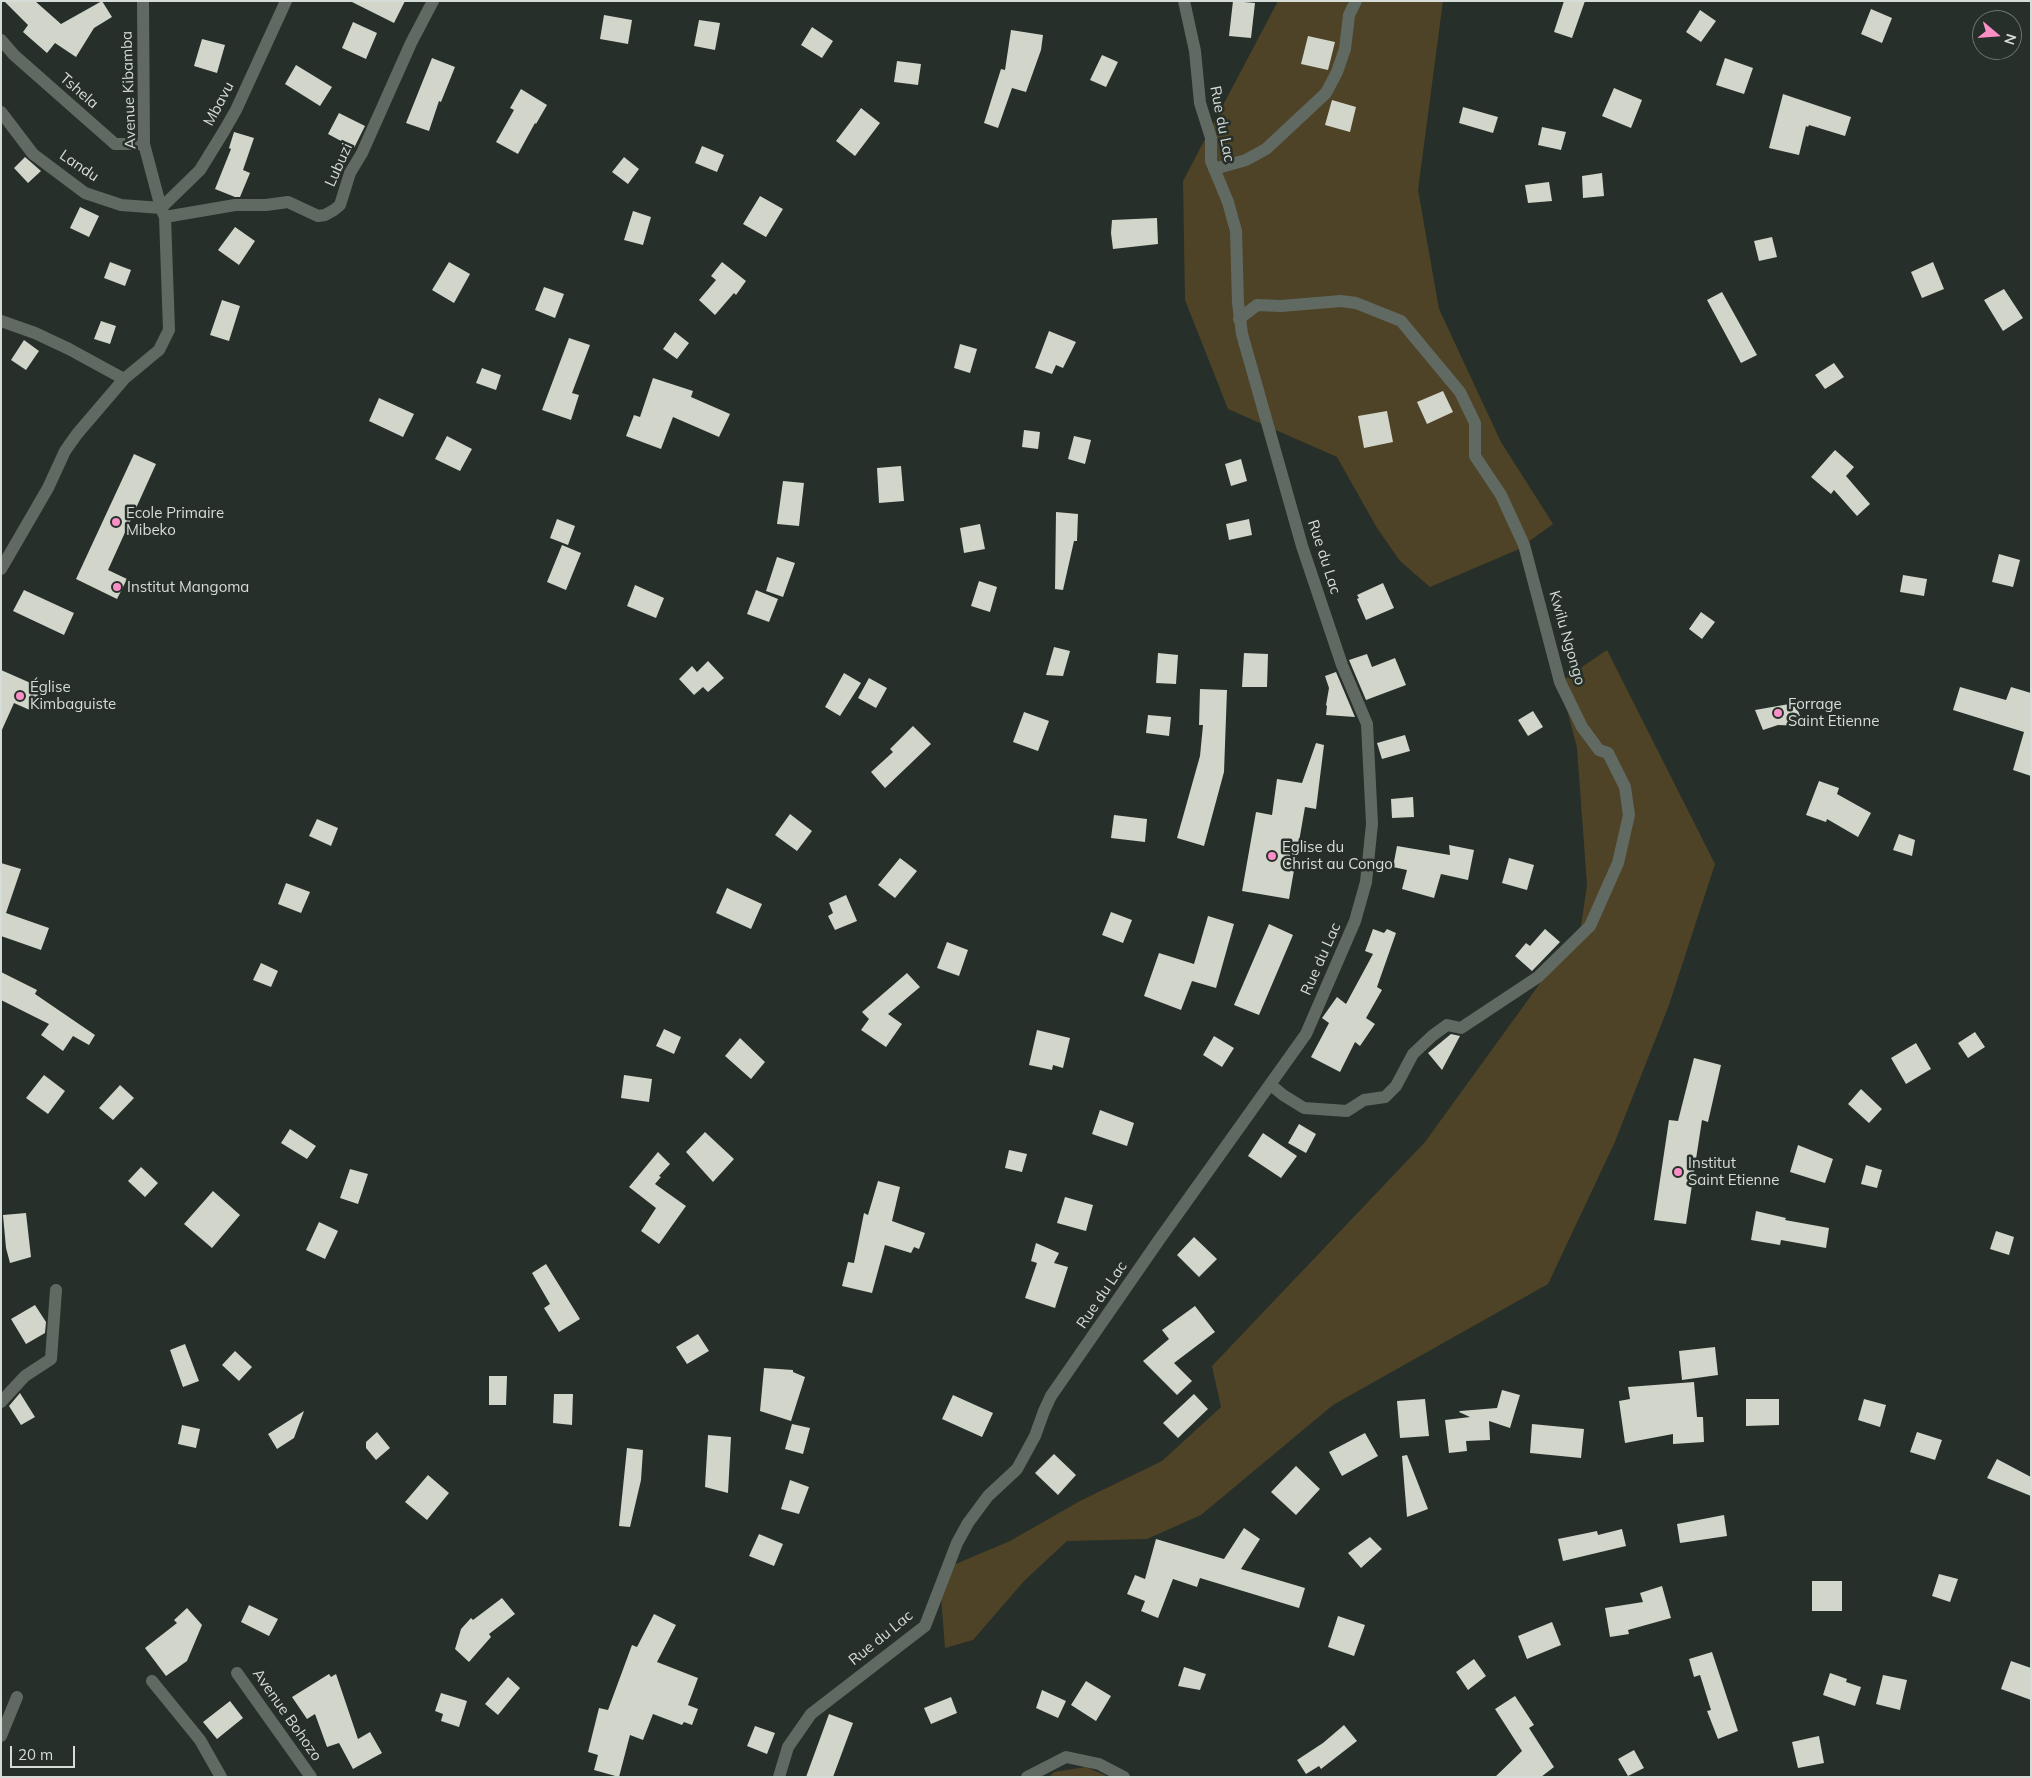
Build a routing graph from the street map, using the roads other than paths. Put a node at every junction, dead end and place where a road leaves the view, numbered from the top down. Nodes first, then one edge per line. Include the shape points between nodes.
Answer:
1 (143, 1) edge
2 (286, 1) edge
3 (433, 1) edge
4 (1184, 1) edge
5 (1356, 1) edge
6 (1, 40) edge
7 (1, 112) edge
8 (144, 144) junction
9 (1214, 169) junction
10 (163, 212) junction
11 (1239, 319) junction
12 (1, 321) edge
13 (124, 379) junction
14 (1, 569) edge
15 (1271, 1085) junction
16 (56, 1290) dead end
17 (1, 1402) edge
18 (237, 1673) dead end
19 (152, 1681) dead end
20 (17, 1697) dead end
21 (1, 1736) edge
22 (221, 1777) edge
23 (311, 1777) edge
24 (778, 1777) edge
25 (1027, 1777) edge
26 (1124, 1777) edge

1 - 8 street, Avenue Kibamba
2 - 10 street, Mbavu via 224,131 200,170
3 - 10 street, Lubuzi via 350,173 340,205 334,210 318,216 288,202
4 - 9 street, Rue du Lac via 1196,51 1200,103 1212,138
5 - 9 street via 1349,15 1345,49 1338,72 1326,93 1266,149 1246,160
6 - 8 street, Tshela via 115,144
7 - 10 street, Landu via 33,154 86,193 121,205
8 - 10 street, Avenue Kibamba
9 - 11 street, Rue du Lac via 1236,230
10 - 13 street, Avenue Kibamba via 169,330 159,350
11 - 15 street, Rue du Lac via 1302,546 1342,665 1367,724 1370,757 1370,856 1355,921 1306,1034
11 - 15 street, Kwilu Ngongo via 1257,305 1356,303 1401,321 1460,392 1475,423 1475,456 1502,495 1524,545 1560,682 1582,726 1600,750 1608,753 1625,787 1629,815 1618,863 1590,926 1538,977 1461,1028 1447,1025 1432,1036 1413,1054 1396,1086 1385,1097 1364,1100 1347,1111 1304,1108
12 - 13 street via 69,349
13 - 14 street, Avenue Kibamba via 65,451 48,488
15 - 24 street, Rue du Lac via 1052,1396 1017,1468 988,1496 968,1523 925,1626 811,1714 788,1747
16 - 17 street via 51,1358 25,1376
18 - 23 street, Avenue Bohozo
19 - 22 street via 200,1740
20 - 21 street
25 - 26 street via 1066,1757 1099,1764

